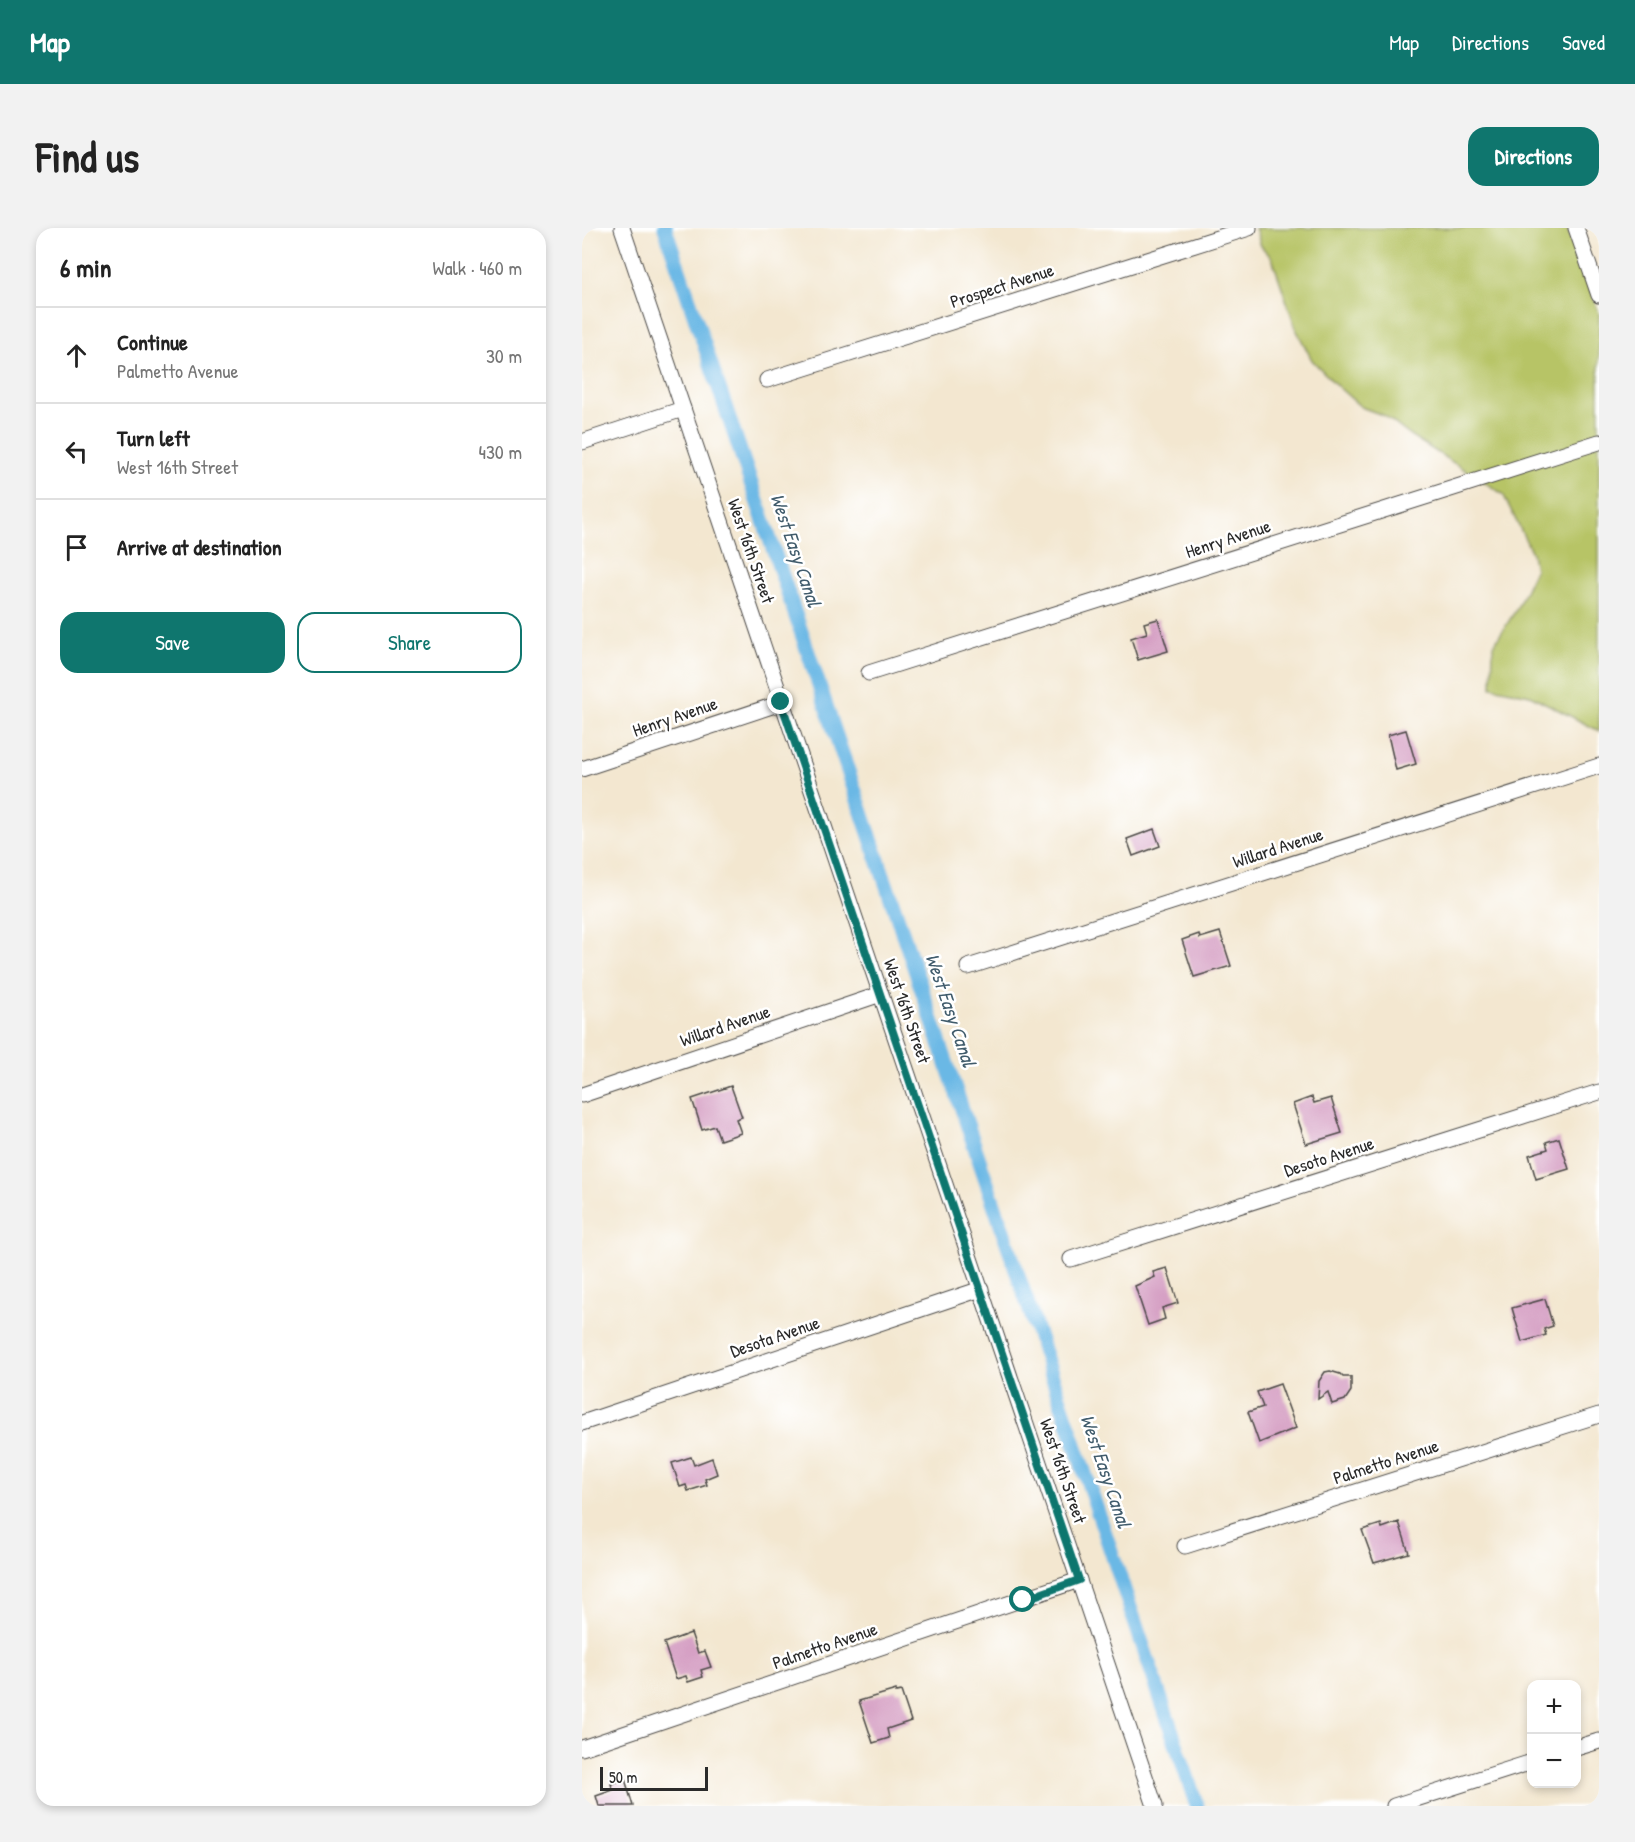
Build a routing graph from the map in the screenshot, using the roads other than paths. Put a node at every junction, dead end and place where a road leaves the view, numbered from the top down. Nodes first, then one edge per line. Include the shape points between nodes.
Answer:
1 (622, 228) edge
2 (1249, 228) edge
3 (1576, 228) edge
4 (1599, 295) edge
5 (767, 381) dead end
6 (683, 409) junction
7 (582, 441) edge
8 (1599, 442) edge
9 (869, 673) dead end
10 (781, 702) junction
11 (1599, 766) edge
12 (582, 769) edge
13 (968, 967) dead end
14 (881, 994) junction
15 (1599, 1092) edge
16 (582, 1095) edge
17 (1071, 1259) dead end
18 (981, 1289) junction
19 (1599, 1415) edge
20 (582, 1423) edge
21 (1185, 1546) dead end
22 (1079, 1580) junction
23 (1599, 1741) edge
24 (1581, 1746) edge
25 (582, 1748) edge
26 (1527, 1764) edge
27 (1155, 1806) edge
28 (1394, 1806) edge

1 - 6 street, West 16th Street
2 - 5 street, Prospect Avenue
3 - 4 street
6 - 7 street
6 - 10 street, West 16th Street
8 - 9 street, Henry Avenue
10 - 12 street, Henry Avenue
10 - 14 street, West 16th Street
11 - 13 street, Willard Avenue
14 - 16 street, Willard Avenue
14 - 18 street, West 16th Street
15 - 17 street, Desoto Avenue
18 - 20 street, Desota Avenue
18 - 22 street, West 16th Street
19 - 21 street, Palmetto Avenue
22 - 25 street, Palmetto Avenue
22 - 27 street, West 16th Street
23 - 24 street
26 - 28 street

